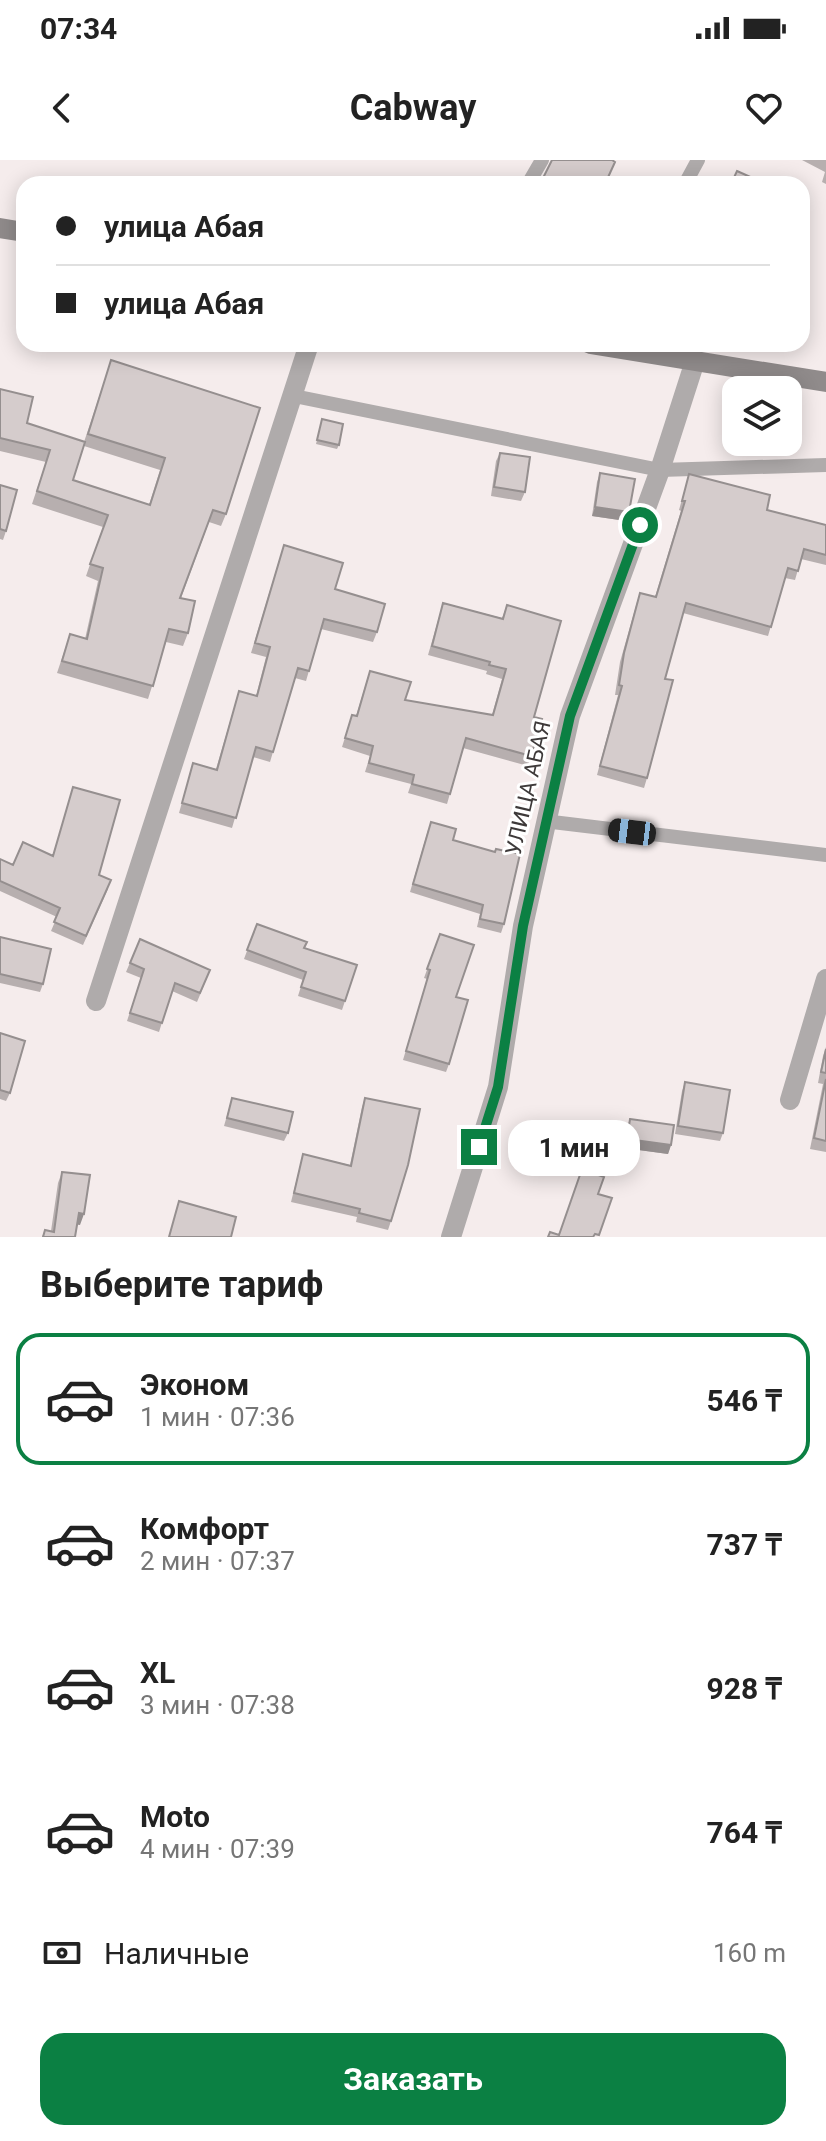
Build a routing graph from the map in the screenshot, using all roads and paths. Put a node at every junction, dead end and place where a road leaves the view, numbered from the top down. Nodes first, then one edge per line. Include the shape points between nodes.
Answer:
1 (307, 352) edge
2 (639, 352) edge
3 (695, 361) junction
4 (826, 382) edge
5 (294, 396) junction
6 (826, 465) edge
7 (660, 470) junction
8 (544, 821) junction
9 (826, 855) edge
10 (826, 979) edge
11 (96, 1001) dead end
12 (790, 1100) dead end
13 (451, 1237) edge

1 - 5 street
2 - 3 main road
3 - 4 main road
3 - 7 street, УЛИЦА АБАЯ
5 - 7 lane
5 - 11 street
6 - 7 lane
7 - 8 street, УЛИЦА АБАЯ via 570,716
8 - 9 lane
8 - 13 street, УЛИЦА АБАЯ via 498,1087
10 - 12 street

